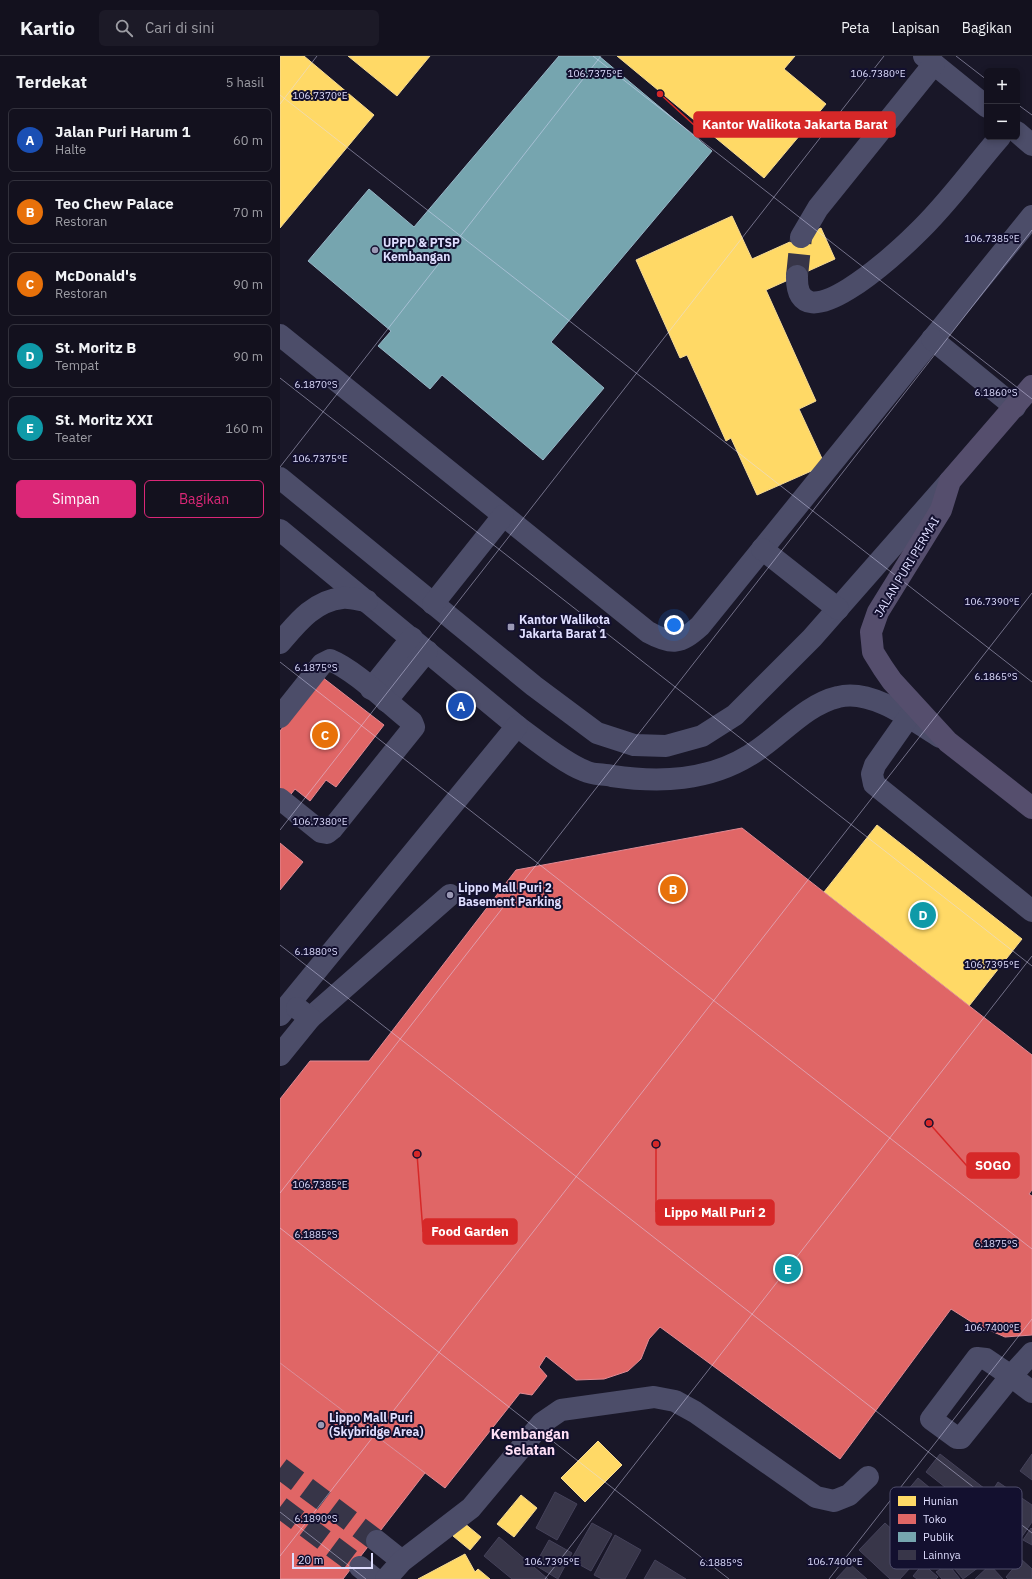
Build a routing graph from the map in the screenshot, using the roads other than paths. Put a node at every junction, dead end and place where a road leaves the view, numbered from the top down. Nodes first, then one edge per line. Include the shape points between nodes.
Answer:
1 (929, 60) edge
2 (984, 105) edge
3 (1020, 135) edge
4 (997, 140) edge
5 (1032, 145) edge
6 (1032, 216) edge
7 (801, 237) tunnel mouth
8 (797, 276) tunnel mouth
9 (280, 335) edge
10 (932, 339) junction
11 (1032, 386) edge
12 (1015, 407) junction
13 (280, 478) edge
14 (950, 481) junction
15 (502, 516) junction
16 (280, 530) edge
17 (762, 549) junction
18 (437, 599) junction
19 (367, 602) junction
20 (838, 609) junction
21 (280, 643) edge
22 (419, 645) junction
23 (378, 695) junction
24 (280, 716) edge
25 (908, 718) junction
26 (517, 726) junction
27 (948, 742) junction
28 (280, 799) edge
29 (1032, 808) edge
30 (450, 895) dead end
31 (1032, 911) edge
32 (285, 1009) edge
33 (310, 1018) junction
34 (280, 1055) edge
35 (1032, 1353) edge
36 (1032, 1392) edge
37 (868, 1477) dead end
38 (377, 1541) tunnel mouth
39 (402, 1561) junction
40 (386, 1579) edge

1 - 2 street
1 - 7 street via 818,208
3 - 5 street
4 - 8 street via 917,234 841,294 825,302 811,303 801,298
6 - 10 street
9 - 15 street
10 - 12 street
10 - 17 street
11 - 12 main road, JALAN PURI PERMAI
12 - 14 main road, JALAN PURI PERMAI
13 - 18 street
14 - 20 street
14 - 27 main road, JALAN PURI PERMAI via 941,510 878,612 871,632 873,652 892,681
15 - 17 street via 648,632 663,640 675,642 688,637 700,626
15 - 18 street
16 - 19 street
17 - 20 street
18 - 20 street via 534,686 597,733 634,745 666,746 702,736 735,715
19 - 21 street via 343,598 324,603 306,613
19 - 22 street
22 - 23 street
22 - 26 street
23 - 24 street via 339,664 330,660 322,664
23 - 28 street via 412,722 414,727 332,830 327,833 321,832
25 - 26 street via 878,701 857,696 838,697 813,708 750,756 723,769 694,778 657,780 586,772
25 - 27 street
25 - 31 street via 875,765 872,774 874,784
26 - 32 street
27 - 29 main road, JALAN PURI PERMAI
30 - 33 street
32 - 33 street
33 - 34 street
35 - 36 street via 1011,1376
37 - 39 street via 849,1495 834,1501 816,1497 695,1412 675,1401 654,1397 561,1410 542,1423 471,1508
38 - 39 street
39 - 40 street

